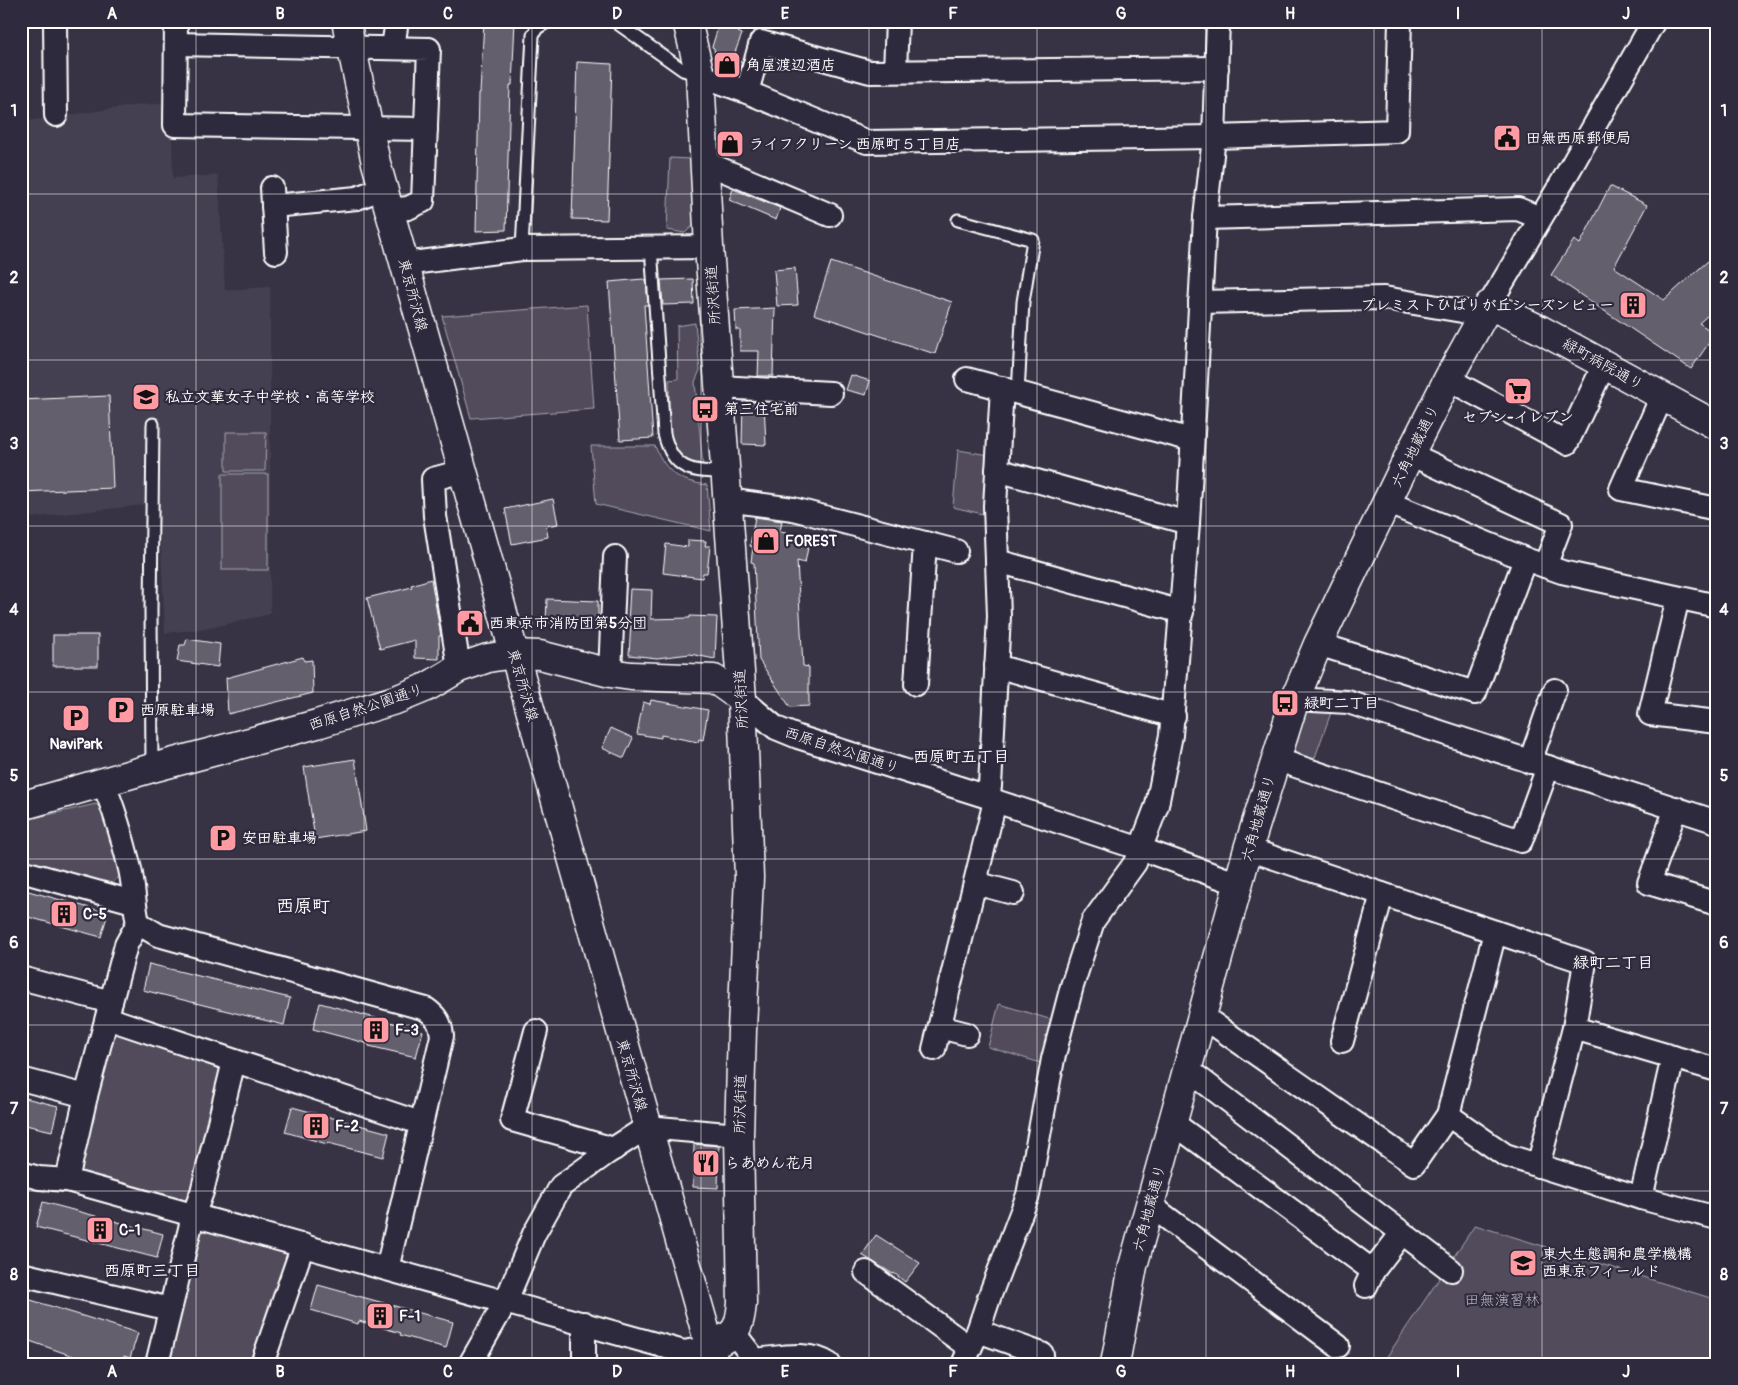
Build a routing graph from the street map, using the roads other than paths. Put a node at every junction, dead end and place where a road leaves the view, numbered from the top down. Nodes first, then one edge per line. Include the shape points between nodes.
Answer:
1 (55, 21) edge
2 (176, 21) edge
3 (397, 21) edge
4 (549, 21) edge
5 (614, 21) edge
6 (687, 21) edge
7 (897, 21) edge
8 (1218, 21) edge
9 (1400, 21) edge
10 (1654, 21) edge
11 (349, 34) edge
12 (176, 44) junction
13 (393, 47) junction
14 (1217, 68) junction
15 (895, 71) junction
16 (700, 75) junction
17 (747, 92) junction
18 (56, 116) dead end
19 (368, 128) junction
20 (426, 129) junction
21 (1214, 137) junction
22 (704, 162) junction
23 (386, 199) junction
24 (830, 215) dead end
25 (1205, 218) junction
26 (1540, 218) junction
27 (958, 220) dead end
28 (651, 247) junction
29 (709, 247) junction
30 (522, 250) junction
31 (276, 252) dead end
32 (404, 264) junction
33 (1200, 302) junction
34 (1485, 311) junction
35 (1604, 365) junction
36 (967, 379) dead end
37 (1448, 380) junction
38 (719, 387) junction
39 (1010, 390) junction
40 (831, 393) dead end
41 (1662, 396) junction
42 (153, 424) dead end
43 (1717, 426) edge
44 (1192, 440) junction
45 (1410, 454) junction
46 (463, 470) junction
47 (997, 470) junction
48 (726, 472) junction
49 (727, 500) junction
50 (1386, 502) junction
51 (1717, 509) edge
52 (1188, 523) junction
53 (925, 543) junction
54 (956, 551) dead end
55 (615, 557) dead end
56 (998, 561) junction
57 (1535, 562) junction
58 (1678, 598) junction
59 (1717, 606) edge
60 (1182, 612) junction
61 (1318, 644) junction
62 (513, 654) junction
63 (996, 666) junction
64 (459, 668) junction
65 (610, 672) junction
66 (916, 684) dead end
67 (1555, 690) dead end
68 (742, 699) junction
69 (1294, 699) junction
70 (1174, 716) junction
71 (1717, 722) edge
72 (1275, 759) junction
73 (1539, 765) junction
74 (152, 768) junction
75 (103, 783) junction
76 (992, 799) junction
77 (21, 806) edge
78 (1676, 808) junction
79 (1717, 822) edge
80 (1141, 849) junction
81 (1248, 850) junction
82 (21, 871) edge
83 (975, 884) junction
84 (1239, 884) junction
85 (1013, 893) dead end
86 (1382, 894) junction
87 (1717, 904) edge
88 (136, 913) junction
89 (1495, 932) junction
90 (21, 978) edge
91 (109, 1010) junction
92 (1202, 1016) junction
93 (940, 1027) junction
94 (1574, 1028) junction
95 (536, 1031) dead end
96 (967, 1034) dead end
97 (1342, 1040) dead end
98 (934, 1049) dead end
99 (1673, 1057) junction
100 (234, 1061) junction
101 (1187, 1069) junction
102 (1717, 1070) edge
103 (21, 1079) edge
104 (86, 1096) junction
105 (1448, 1115) junction
106 (1172, 1122) junction
107 (420, 1124) junction
108 (647, 1127) junction
109 (739, 1135) junction
110 (614, 1149) junction
111 (1538, 1166) junction
112 (21, 1173) edge
113 (67, 1180) junction
114 (1641, 1198) junction
115 (1150, 1205) junction
116 (193, 1216) junction
117 (1717, 1218) edge
118 (1402, 1233) junction
119 (303, 1246) junction
120 (387, 1269) junction
121 (1451, 1270) dead end
122 (866, 1272) dead end
123 (21, 1274) edge
124 (506, 1302) junction
125 (170, 1309) junction
126 (584, 1323) junction
127 (734, 1333) junction
128 (1338, 1346) dead end
129 (970, 1347) edge
130 (712, 1355) edge
131 (157, 1364) edge
132 (262, 1364) edge
133 (470, 1364) edge
134 (584, 1364) edge
135 (829, 1364) edge
136 (1039, 1364) edge
137 (1115, 1364) edge

1 - 18 street
2 - 12 street
3 - 13 street
4 - 30 lane via 537,28 533,35
5 - 16 lane via 683,70
6 - 16 main road, 所沢街道
7 - 15 street
8 - 14 street
9 - 21 street via 1397,131
10 - 26 street
11 - 12 street
11 - 13 street
11 - 19 main road, 東京所沢線
12 - 19 street via 175,125
13 - 20 street via 429,48
14 - 15 street
14 - 21 street
15 - 17 street via 870,72 761,42
16 - 17 street
16 - 22 main road, 所沢街道
17 - 21 street via 868,142
19 - 20 street
19 - 23 main road, 東京所沢線
20 - 23 street via 423,200 408,208
21 - 25 street
22 - 24 street
22 - 29 main road, 所沢街道
23 - 31 street via 272,197
23 - 32 main road, 東京所沢線
25 - 26 street via 1518,210
25 - 33 street
26 - 34 street
27 - 39 lane via 1033,240
28 - 29 street
28 - 30 street
28 - 48 lane via 666,444 670,453 689,470
29 - 38 main road, 所沢街道
30 - 32 street
32 - 46 main road, 東京所沢線
33 - 34 street via 1384,298 1462,311
33 - 44 street
34 - 35 main road, 緑町病院通り via 1541,330
34 - 37 main road, 六角地蔵通り
35 - 37 street via 1567,443
35 - 41 main road, 緑町病院通り
36 - 39 street
37 - 45 main road, 六角地蔵通り
38 - 40 street
38 - 48 main road, 所沢街道
39 - 44 street
39 - 47 street
41 - 43 main road, 緑町病院通り
41 - 51 street via 1621,489
42 - 74 lane
44 - 52 street
45 - 50 main road, 六角地蔵通り
45 - 57 street via 1561,524
46 - 62 main road, 東京所沢線
46 - 64 street via 433,479 435,516
47 - 52 street
47 - 56 street
48 - 49 main road, 所沢街道
49 - 53 street via 793,509
49 - 68 main road, 所沢街道
50 - 57 street
50 - 61 main road, 六角地蔵通り
52 - 60 street
53 - 54 street
53 - 66 street via 912,619
55 - 65 street
56 - 60 street
56 - 63 street
57 - 58 street via 1562,572
57 - 61 street via 1476,693
58 - 59 street
58 - 71 street via 1650,714
60 - 70 street
61 - 69 main road, 六角地蔵通り
62 - 64 main road, 西原自然公園通り
62 - 65 main road, 西原自然公園通り via 540,655
62 - 108 main road, 東京所沢線
63 - 70 street
63 - 76 street
64 - 74 main road, 西原自然公園通り via 428,687 398,699
65 - 68 main road, 西原自然公園通り via 631,676 714,679
67 - 73 street
68 - 76 street, 西原自然公園通り via 776,728
68 - 109 main road, 所沢街道 via 748,877
69 - 72 main road, 六角地蔵通り
69 - 73 street via 1348,702
70 - 80 street via 1157,805
72 - 73 street via 1521,841
72 - 81 main road, 六角地蔵通り
73 - 78 street
74 - 75 main road, 西原自然公園通り
75 - 77 main road, 西原自然公園通り
75 - 88 street via 130,870
76 - 80 street, 西原自然公園通り
76 - 83 street
78 - 79 street
78 - 87 street via 1650,883
80 - 84 street, 西原自然公園通り
80 - 129 street via 1135,863 1093,921 1053,1059 1028,1195
81 - 84 main road, 六角地蔵通り
81 - 86 street
82 - 88 street
83 - 85 street
83 - 93 street
84 - 92 main road, 六角地蔵通り
86 - 89 street
86 - 97 street
88 - 91 street
88 - 107 street via 158,935 433,1013 442,1036
89 - 94 street via 1585,962
89 - 105 street
90 - 91 street
91 - 100 street
91 - 104 street
92 - 101 main road, 六角地蔵通り
92 - 105 street via 1414,1164
93 - 96 street
93 - 98 street
94 - 99 street
94 - 111 street
95 - 110 street via 512,1120
99 - 102 street
99 - 114 street
100 - 107 street
100 - 116 street via 202,1192
101 - 106 main road, 六角地蔵通り
101 - 118 street
103 - 104 street
104 - 113 street
105 - 111 street via 1505,1154
106 - 115 main road, 六角地蔵通り
106 - 118 street via 1370,1279
107 - 120 street
108 - 109 street
108 - 110 street
108 - 130 main road, 東京所沢線
109 - 127 main road, 所沢街道 via 742,1303
110 - 124 street via 562,1186 534,1234
111 - 114 street
112 - 113 street
113 - 116 street
114 - 117 street
115 - 128 street
115 - 137 main road, 六角地蔵通り via 1133,1266
116 - 119 street
116 - 125 street
118 - 121 street
119 - 120 street
119 - 132 street
120 - 124 street
122 - 129 street
123 - 125 street
124 - 126 street
124 - 133 street
125 - 131 street
126 - 130 street via 684,1352
126 - 134 street
127 - 130 main road
127 - 135 street via 755,1360 809,1356 821,1358
129 - 136 street via 1042,1354

